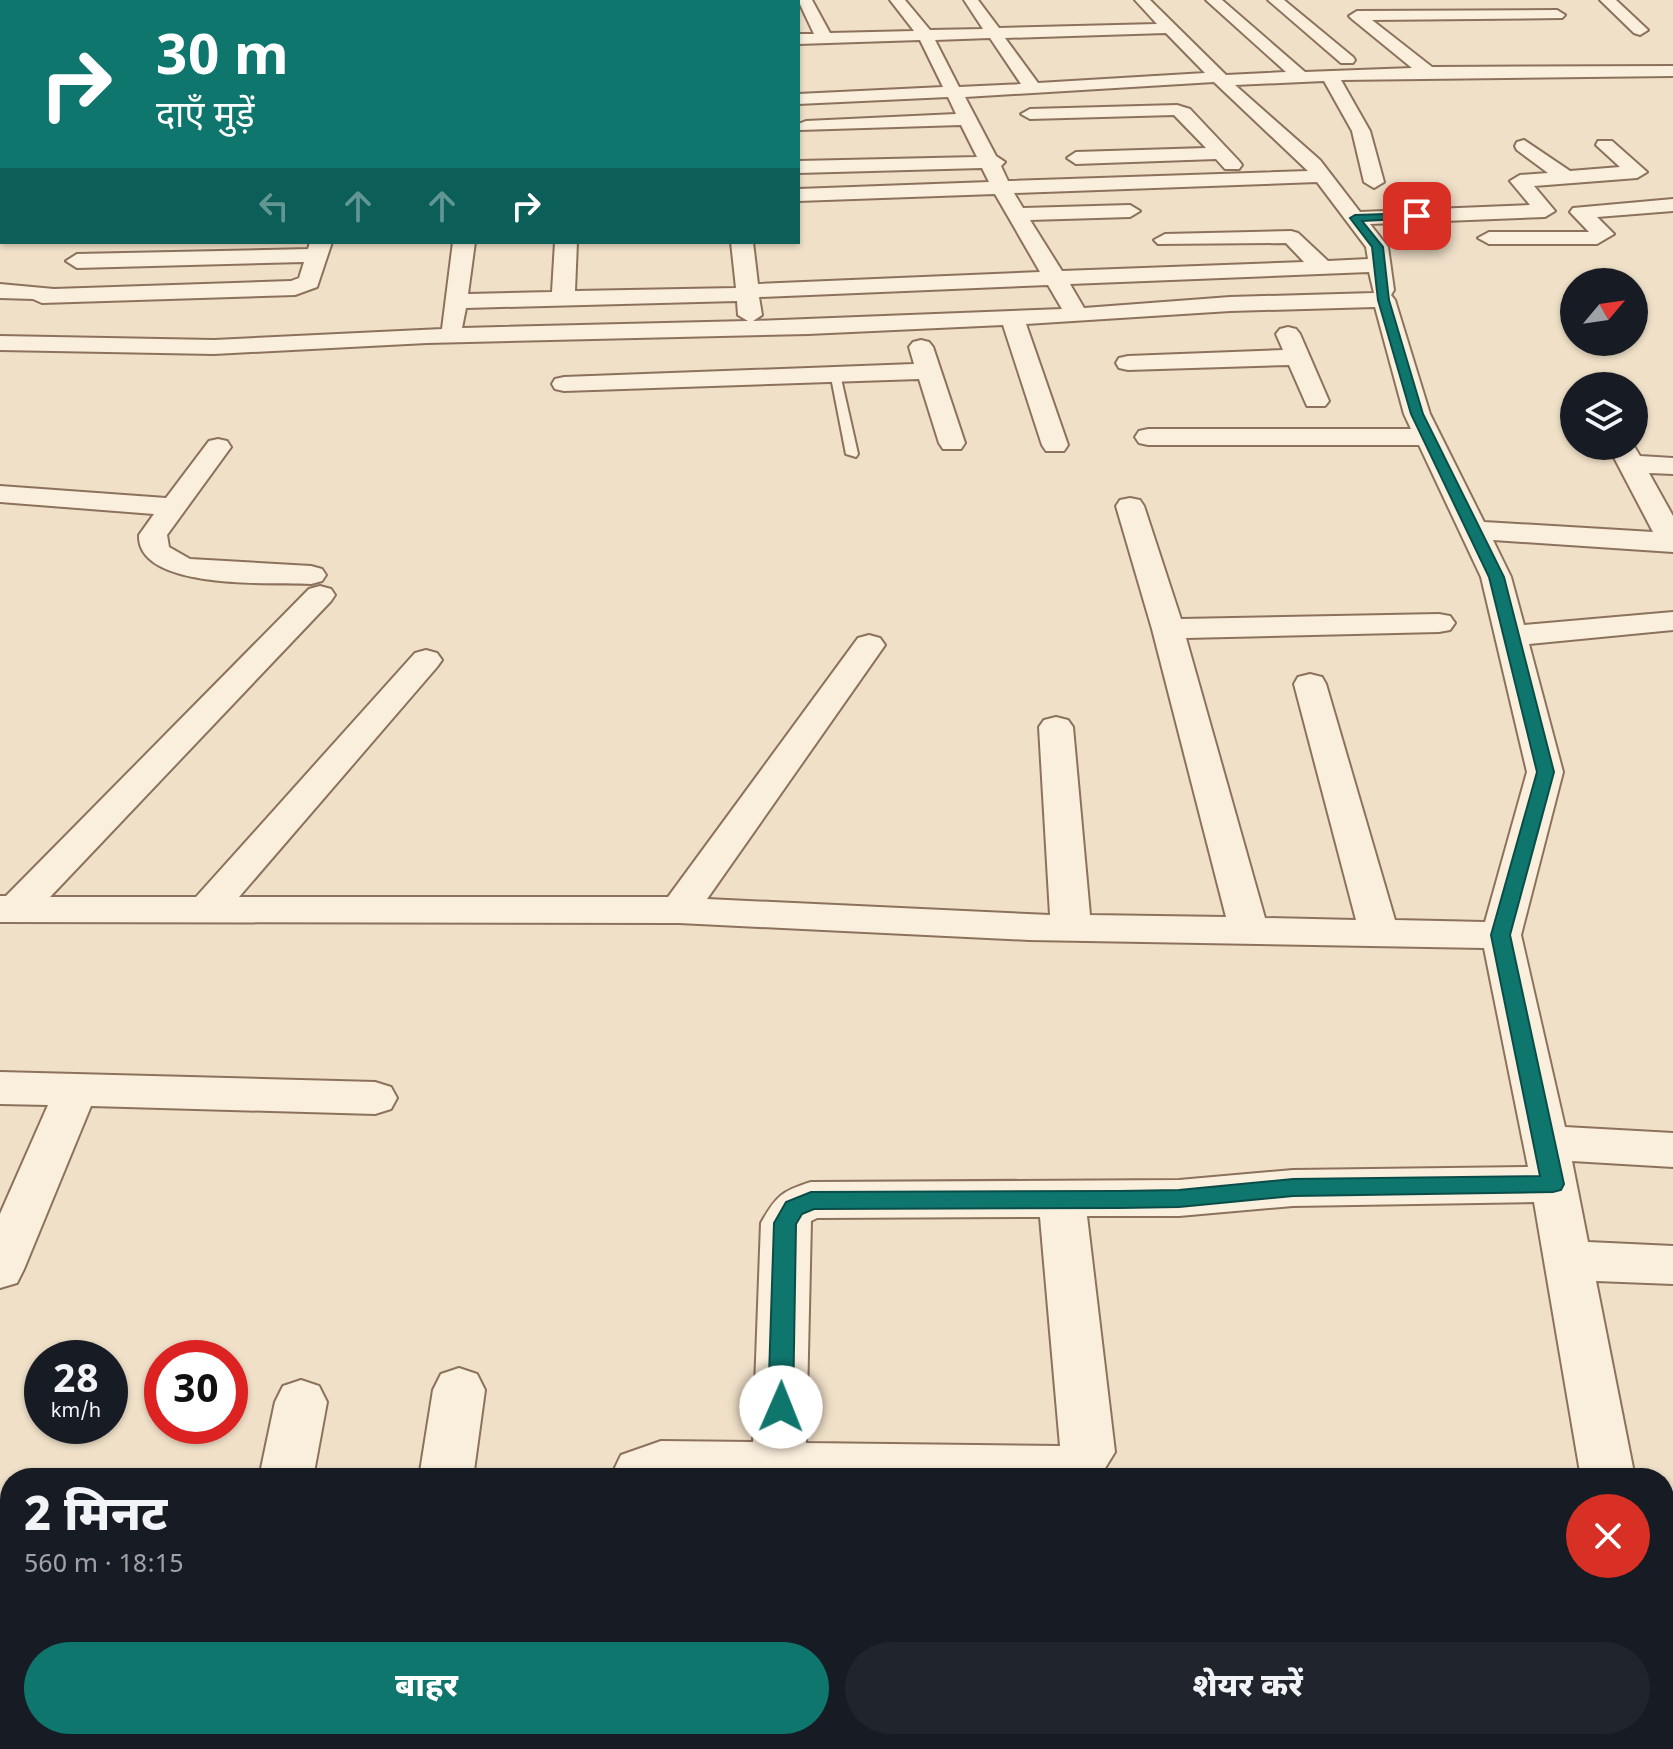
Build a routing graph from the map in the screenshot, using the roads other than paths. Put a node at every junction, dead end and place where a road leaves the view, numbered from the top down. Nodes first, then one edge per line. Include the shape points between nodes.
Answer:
1 (805, 0) edge
2 (897, 0) edge
3 (971, 0) edge
4 (1213, 0) edge
5 (1275, 0) edge
6 (1607, 0) edge
7 (1149, 6) edge
8 (1557, 15) dead end
9 (1173, 28) junction
10 (1374, 29) junction
11 (1531, 30) dead end
12 (1640, 30) dead end
13 (1056, 31) junction
14 (993, 33) junction
15 (925, 35) junction
16 (824, 38) junction
17 (800, 39) edge
18 (1189, 44) junction
19 (1125, 47) dead end
20 (1158, 47) dead end
21 (1006, 50) junction
22 (1635, 54) dead end
23 (1410, 58) junction
24 (1347, 60) junction
25 (1283, 61) junction
26 (1664, 71) edge
27 (1428, 72) junction
28 (1029, 75) junction
29 (1301, 77) junction
30 (1221, 78) junction
31 (1335, 83) junction
32 (1673, 84) edge
33 (953, 92) junction
34 (800, 99) edge
35 (800, 105) edge
36 (1030, 114) dead end
37 (968, 119) junction
38 (899, 143) junction
39 (1605, 145) dead end
40 (1524, 146) dead end
41 (808, 150) edge
42 (1221, 153) junction
43 (1060, 159) dead end
44 (1018, 161) dead end
45 (990, 162) junction
46 (1322, 176) junction
47 (1565, 177) junction
48 (1246, 179) junction
49 (1374, 182) dead end
50 (1002, 187) junction
51 (800, 195) edge
52 (1673, 205) edge
53 (1130, 211) dead end
54 (1017, 214) junction
55 (1355, 218) junction
56 (1371, 238) junction
57 (1401, 238) dead end
58 (1461, 238) dead end
59 (1165, 240) dead end
60 (94, 244) edge
61 (464, 244) edge
62 (566, 244) edge
63 (742, 244) edge
64 (319, 248) edge
65 (77, 261) junction
66 (1380, 265) junction
67 (1323, 268) junction
68 (1055, 278) junction
69 (0, 291) edge
70 (748, 293) junction
71 (44, 295) junction
72 (563, 299) junction
73 (1384, 300) junction
74 (455, 301) junction
75 (1275, 303) junction
76 (1077, 315) junction
77 (1012, 318) junction
78 (10, 320) edge
79 (913, 323) junction
80 (752, 329) junction
81 (581, 335) junction
82 (450, 336) junction
83 (0, 342) edge
84 (1298, 357) junction
85 (1128, 363) dead end
86 (929, 371) junction
87 (834, 374) junction
88 (564, 384) junction
89 (1316, 401) dead end
90 (554, 408) dead end
91 (1148, 437) dead end
92 (1429, 437) junction
93 (952, 443) dead end
94 (1055, 445) dead end
95 (218, 447) dead end
96 (852, 454) dead end
97 (1629, 460) edge
98 (1647, 460) edge
99 (1673, 466) edge
100 (0, 494) edge
101 (1130, 506) dead end
102 (174, 507) junction
103 (1474, 530) junction
104 (1673, 542) edge
105 (1673, 621) edge
106 (1439, 623) dead end
107 (1168, 629) junction
108 (1511, 636) junction
109 (869, 645) dead end
110 (426, 660) dead end
111 (1310, 684) dead end
112 (1056, 727) dead end
113 (208, 908) junction
114 (8, 909) edge
115 (679, 910) junction
116 (1071, 928) junction
117 (1249, 931) junction
118 (1379, 933) junction
119 (1501, 935) junction
120 (0, 1088) edge
121 (76, 1090) junction
122 (375, 1098) dead end
123 (1673, 1150) edge
124 (1549, 1164) junction
125 (1062, 1201) junction
126 (1567, 1260) junction
127 (1673, 1265) edge
128 (0, 1269) edge
129 (459, 1390) dead end
130 (301, 1402) dead end
131 (288, 1468) edge
132 (447, 1468) edge
133 (652, 1468) edge
134 (779, 1468) joint
135 (1066, 1468) edge
136 (1606, 1468) edge

1 - 16 street
2 - 15 street
3 - 14 street
4 - 25 street
5 - 24 street
6 - 12 street
7 - 9 street
7 - 13 street via 1043,17
8 - 10 street via 1357,16
9 - 13 street
9 - 18 street
10 - 11 street
10 - 23 street
13 - 14 street
14 - 15 street
14 - 21 street
15 - 16 street via 866,44
15 - 33 street
16 - 17 street
18 - 20 street
18 - 30 street
19 - 21 street
21 - 28 street
22 - 26 street
23 - 24 street
23 - 27 street
24 - 25 street
25 - 29 street
26 - 27 street
27 - 31 street
28 - 30 street
28 - 33 street
29 - 30 street
29 - 31 street
30 - 46 street
31 - 32 street
31 - 49 street via 1361,131
33 - 34 street via 883,88
33 - 37 street
35 - 41 street
36 - 42 street via 1177,110
37 - 38 street
37 - 45 street
38 - 41 street
38 - 41 street
38 - 45 street
39 - 47 street via 1637,172
40 - 47 street
42 - 43 street via 1085,151
42 - 48 street
44 - 45 street
45 - 50 street
46 - 48 street
46 - 55 street
47 - 55 street via 1520,181 1545,211
48 - 50 street
50 - 51 street
50 - 54 street
52 - 58 street via 1580,212 1603,234 1597,238
53 - 54 street
54 - 68 street
55 - 56 street
56 - 57 street
56 - 66 street
59 - 67 street via 1291,237
60 - 65 street
61 - 74 street
62 - 72 street
63 - 70 street
64 - 65 street
64 - 71 street via 309,282 295,288
65 - 71 street
66 - 67 street
66 - 73 street
67 - 68 street
68 - 70 street
68 - 76 street
69 - 71 street
70 - 72 street
70 - 80 street
71 - 78 street
72 - 74 street
73 - 75 street
73 - 92 street via 1417,414
74 - 82 street
75 - 76 street
75 - 84 street
76 - 77 street
77 - 79 street
77 - 94 street
78 - 83 street via 14,324
79 - 80 street
79 - 86 street
80 - 81 street
81 - 82 street
81 - 88 street
82 - 83 street via 214,347
84 - 85 street
84 - 89 street
86 - 87 street
86 - 93 street
87 - 88 street
87 - 96 lane
88 - 90 street
91 - 92 street
92 - 103 street
95 - 102 street
97 - 104 street
98 - 99 street
100 - 102 street
101 - 107 street
102 - 114 street via 152,543 172,564 316,585
103 - 104 street
103 - 108 street via 1496,577
105 - 108 street
106 - 107 street
107 - 117 street
108 - 119 street via 1545,772
109 - 115 street
110 - 113 street
111 - 118 street
112 - 116 street
113 - 114 street
113 - 115 street
115 - 116 street
116 - 117 street
117 - 118 street
118 - 119 street
119 - 124 street
120 - 121 street
121 - 122 street
121 - 128 street
123 - 124 street
124 - 125 street via 1179,1198
124 - 126 street
125 - 134 street via 811,1200 794,1208 785,1223
125 - 135 street via 1088,1452
126 - 127 street
126 - 136 street
129 - 132 street
130 - 131 street
133 - 134 street

